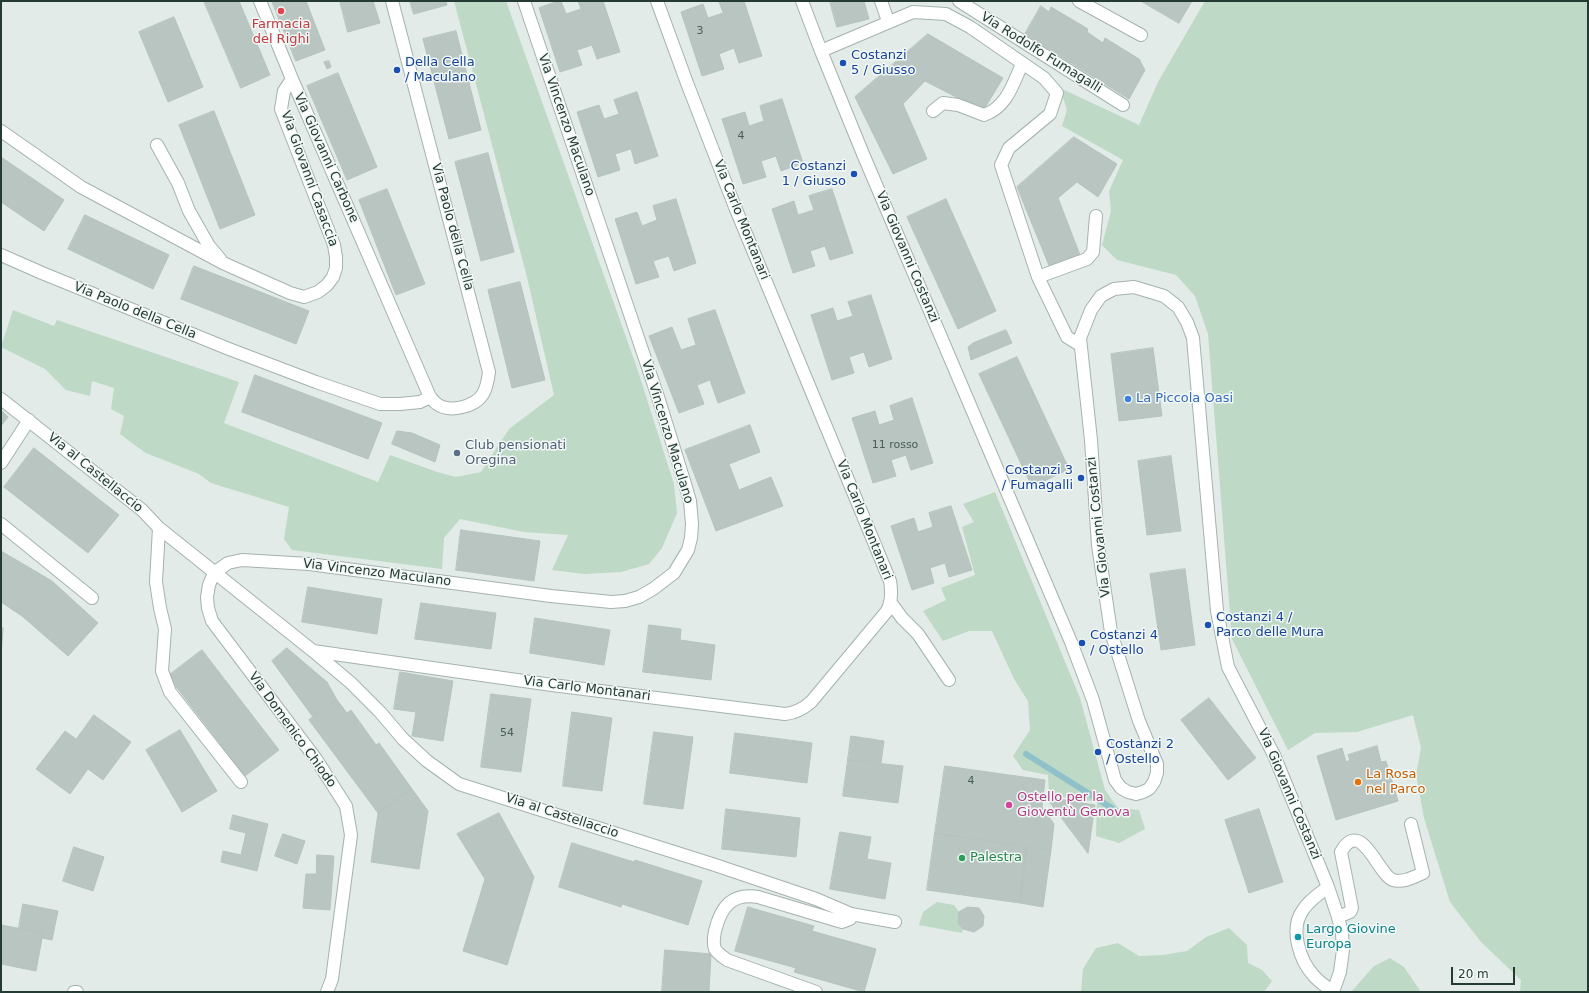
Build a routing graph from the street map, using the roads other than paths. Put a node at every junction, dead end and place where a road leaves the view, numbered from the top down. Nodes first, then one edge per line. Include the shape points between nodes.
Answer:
1 (260, 1) edge
2 (392, 1) edge
3 (524, 1) edge
4 (657, 1) edge
5 (802, 1) edge
6 (881, 1) edge
7 (959, 1) edge
8 (1079, 1) edge
9 (888, 21) junction
10 (1141, 35) dead end
11 (820, 51) junction
12 (1022, 64) junction
13 (292, 79) junction
14 (1123, 105) dead end
15 (933, 111) dead end
16 (1, 131) edge
17 (157, 145) dead end
18 (1096, 216) dead end
19 (1, 255) edge
20 (223, 263) junction
21 (1038, 277) junction
22 (1080, 345) junction
23 (430, 396) junction
24 (1, 399) edge
25 (29, 420) junction
26 (1, 463) edge
27 (1, 524) edge
28 (159, 528) junction
29 (214, 572) junction
30 (92, 598) dead end
31 (891, 603) junction
32 (313, 651) junction
33 (949, 680) dead end
34 (241, 782) dead end
35 (1411, 824) dead end
36 (1328, 888) junction
37 (851, 914) junction
38 (1338, 917) junction
39 (895, 922) dead end
40 (327, 992) edge
41 (816, 992) edge
42 (1333, 992) edge

1 - 13 street, Via Giovanni Carbone
2 - 23 street, Via Paolo della Cella via 489,372 488,384 483,395 475,402 446,407 437,404
3 - 29 street, Via Vincenzo Maculano via 659,400 690,500 692,524 688,550 674,573 653,589 626,601 611,602 309,564 242,560 228,563
4 - 31 street, Via Carlo Montanari via 735,207 890,581
5 - 11 street, Via Giovanni Costanzi
6 - 9 street
7 - 14 street, Via Rodolfo Fumagalli
8 - 10 street
9 - 11 street, Via Rodolfo Fumagalli
9 - 12 street, Via Rodolfo Fumagalli via 912,12 946,14 970,27
11 - 22 street, Via Giovanni Costanzi via 1071,642 1094,700 1115,780 1121,788 1136,794 1149,789 1154,782 1157,764 1139,721 1112,632 1098,545 1091,440
12 - 15 street, Via Rodolfo Fumagalli via 1006,99 994,112 984,115 958,105 943,103
12 - 21 street, Via Rodolfo Fumagalli via 1044,78 1057,93 1050,114 1009,148 1002,165
13 - 20 street, Via Giovanni Casaccia via 284,91 281,109 334,245 336,268 327,285 318,292 304,297
13 - 23 street, Via Giovanni Carbone
16 - 20 street, Via Giovanni Casaccia via 81,187
17 - 20 street, Via Giovanni Casaccia via 178,183 189,211 209,246
18 - 21 street via 1093,252 1087,259
19 - 23 street, Via Paolo della Cella via 229,349 380,404 420,402
21 - 22 street, Via Rodolfo Fumagalli via 1067,337
22 - 36 street, Via Giovanni Costanzi via 1090,310 1101,296 1114,289 1134,287 1164,296 1178,307 1187,322 1193,338 1197,370 1217,611 1228,667 1274,755
24 - 25 street, Via al Castellaccio
25 - 26 street
25 - 28 street, Via al Castellaccio via 142,510
27 - 30 street
28 - 29 street, Via al Castellaccio
28 - 34 street via 156,582 165,630 162,671 170,692
29 - 32 street
29 - 40 street, Via Domenico Chiodo via 208,585 207,597 212,621 316,759 346,806 351,835 332,979
31 - 32 street, Via Carlo Montanari via 811,702 799,711 785,714 552,685
31 - 33 street via 918,634
32 - 37 street, Via al Castellaccio via 351,683 427,761 459,784 712,864 816,899
35 - 38 street, Via Giovanni Costanzi via 1423,874 1399,882 1391,880 1384,874 1368,848 1360,843 1348,842 1341,852 1352,908 1350,912
36 - 38 street, Via Giovanni Costanzi
36 - 42 street via 1302,911 1297,925 1301,958 1314,976
37 - 39 street, Via al Castellaccio
37 - 41 street via 850,919 842,922 748,895 733,900 721,912 714,944 726,960
38 - 42 street, Via Giovanni Costanzi via 1343,950 1340,972

